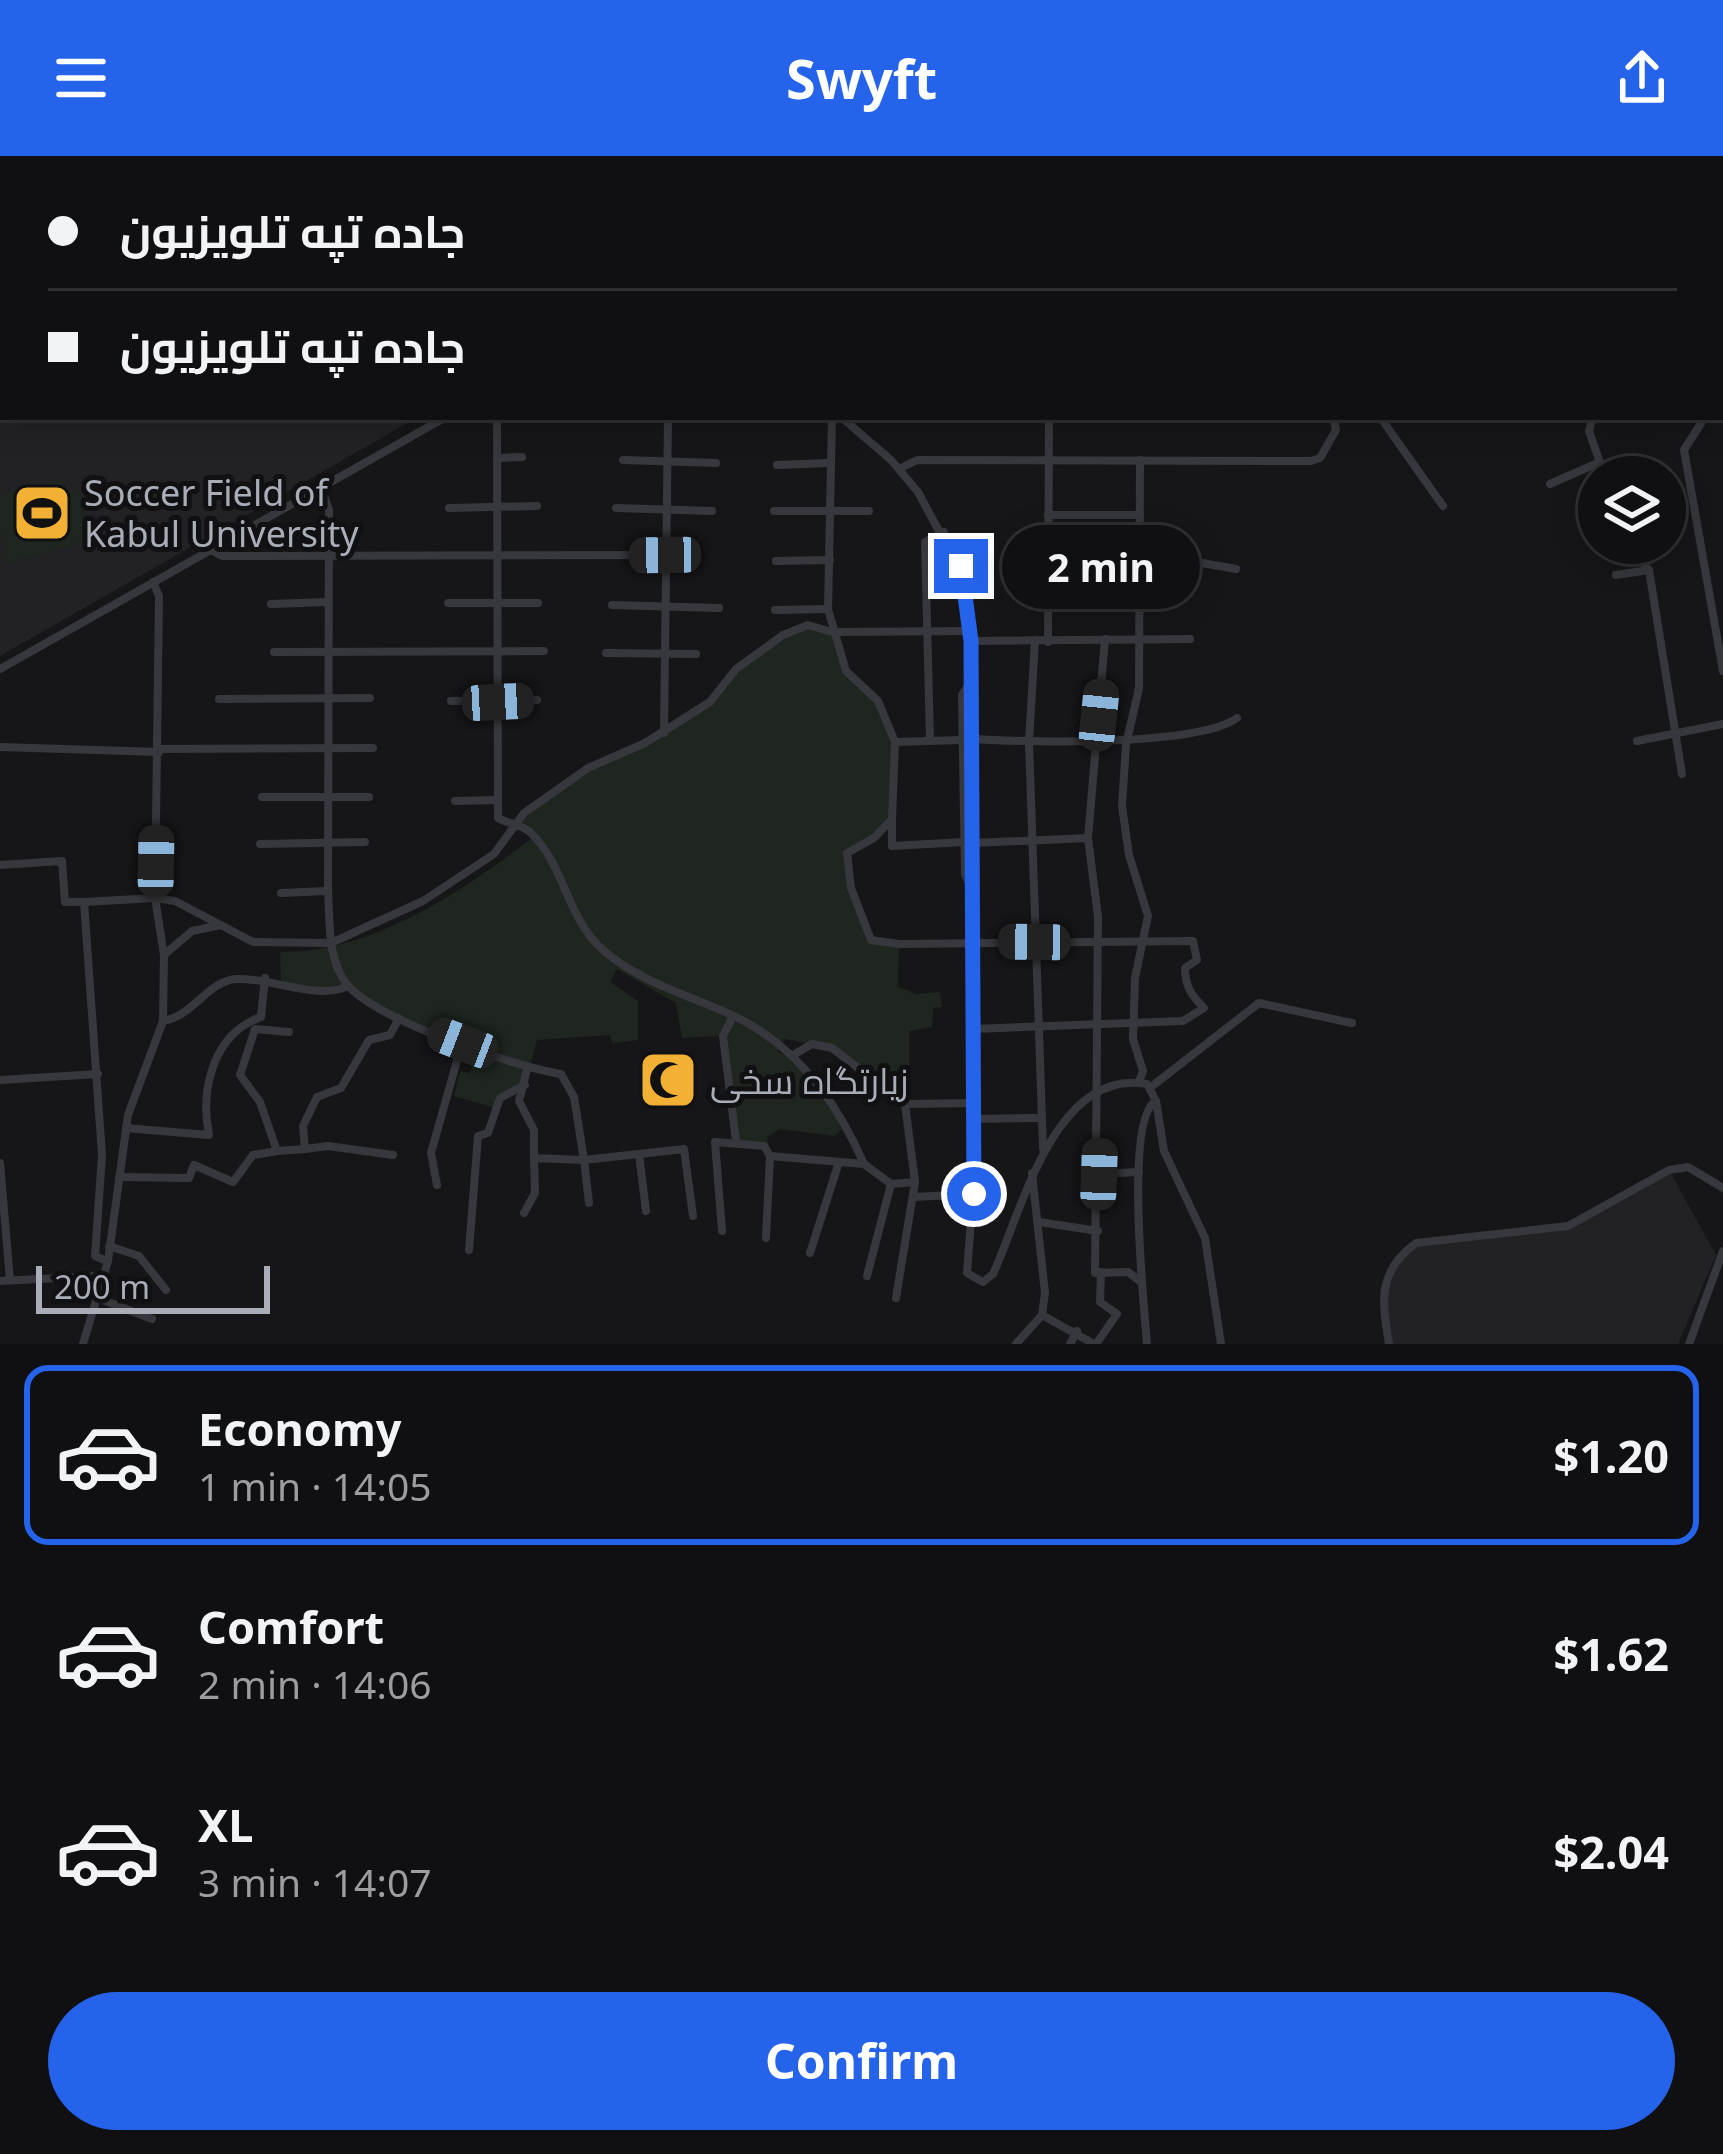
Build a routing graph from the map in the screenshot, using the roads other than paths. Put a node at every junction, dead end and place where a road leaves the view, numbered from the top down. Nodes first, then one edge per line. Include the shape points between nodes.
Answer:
1 (441, 420) edge
2 (497, 420) edge
3 (668, 420) edge
4 (843, 420) edge
5 (846, 420) edge
6 (1049, 420) edge
7 (1334, 420) edge
8 (1382, 420) edge
9 (1592, 420) edge
10 (1703, 420) edge
11 (1598, 456) edge
12 (522, 457) dead end
13 (497, 458) junction
14 (623, 460) dead end
15 (1140, 460) junction
16 (668, 463) junction
17 (829, 463) junction
18 (1051, 463) junction
19 (716, 464) dead end
20 (777, 465) dead end
21 (898, 469) junction
22 (1578, 472) edge
23 (1550, 484) dead end
24 (321, 487) junction
25 (497, 506) junction
26 (537, 506) dead end
27 (1443, 506) dead end
28 (449, 508) dead end
29 (616, 508) dead end
30 (774, 511) dead end
31 (829, 511) junction
32 (869, 511) dead end
33 (712, 512) dead end
34 (665, 513) junction
35 (1048, 515) junction
36 (1141, 515) junction
37 (944, 532) junction
38 (210, 549) junction
39 (328, 555) junction
40 (665, 555) junction
41 (497, 557) junction
42 (830, 560) junction
43 (776, 561) dead end
44 (1141, 561) junction
45 (1644, 564) edge
46 (1048, 565) junction
47 (1236, 569) dead end
48 (1649, 570) junction
49 (1616, 575) dead end
50 (152, 582) junction
51 (327, 602) junction
52 (498, 602) junction
53 (538, 603) dead end
54 (271, 604) dead end
55 (448, 604) dead end
56 (612, 605) dead end
57 (663, 607) junction
58 (719, 608) dead end
59 (828, 609) junction
60 (775, 610) dead end
61 (924, 631) junction
62 (832, 632) junction
63 (970, 636) junction
64 (1105, 639) junction
65 (1140, 639) junction
66 (1190, 639) dead end
67 (1035, 640) junction
68 (1048, 642) junction
69 (498, 651) junction
70 (544, 651) dead end
71 (274, 652) dead end
72 (327, 653) junction
73 (606, 653) dead end
74 (669, 654) junction
75 (696, 654) dead end
76 (0, 669) edge
77 (1723, 671) edge
78 (328, 698) junction
79 (370, 698) dead end
80 (219, 699) dead end
81 (451, 700) dead end
82 (537, 700) dead end
83 (498, 702) junction
84 (1237, 718) dead end
85 (1723, 724) edge
86 (664, 733) junction
87 (1674, 733) junction
88 (1129, 736) junction
89 (930, 740) junction
90 (967, 740) junction
91 (1096, 740) junction
92 (1637, 741) dead end
93 (895, 742) junction
94 (1029, 742) junction
95 (0, 747) edge
96 (329, 747) junction
97 (373, 748) dead end
98 (159, 751) junction
99 (1682, 774) dead end
100 (328, 795) junction
101 (369, 796) dead end
102 (262, 797) dead end
103 (498, 800) junction
104 (455, 801) dead end
105 (892, 819) junction
106 (518, 824) junction
107 (1088, 838) junction
108 (365, 842) dead end
109 (1033, 842) junction
110 (968, 843) junction
111 (260, 844) dead end
112 (328, 844) junction
113 (0, 865) edge
114 (328, 891) junction
115 (281, 893) dead end
116 (155, 898) junction
117 (84, 902) junction
118 (223, 925) junction
119 (1139, 939) junction
120 (973, 941) junction
121 (1097, 941) junction
122 (1034, 942) junction
123 (332, 944) junction
124 (164, 955) junction
125 (265, 978) junction
126 (348, 986) junction
127 (733, 1016) junction
128 (399, 1018) junction
129 (164, 1021) junction
130 (1094, 1023) junction
131 (1352, 1023) dead end
132 (1133, 1025) junction
133 (1040, 1026) junction
134 (973, 1029) junction
135 (290, 1032) dead end
136 (463, 1043) junction
137 (796, 1054) junction
138 (527, 1069) junction
139 (98, 1074) junction
140 (0, 1080) edge
141 (1139, 1082) junction
142 (525, 1085) junction
143 (1151, 1087) junction
144 (1098, 1093) junction
145 (1156, 1101) junction
146 (973, 1103) junction
147 (905, 1105) junction
148 (1040, 1118) junction
149 (973, 1119) junction
150 (126, 1127) junction
151 (736, 1142) junction
152 (305, 1149) junction
153 (1044, 1149) junction
154 (278, 1150) junction
155 (393, 1154) dead end
156 (639, 1154) junction
157 (770, 1156) junction
158 (533, 1158) junction
159 (584, 1160) junction
160 (0, 1162) edge
161 (838, 1165) junction
162 (864, 1165) junction
163 (1032, 1172) junction
164 (1139, 1172) junction
165 (1099, 1174) junction
166 (119, 1177) junction
167 (915, 1181) junction
168 (891, 1184) junction
169 (437, 1185) dead end
170 (1723, 1188) edge
171 (974, 1194) junction
172 (914, 1197) junction
173 (590, 1203) dead end
174 (646, 1210) dead end
175 (524, 1213) dead end
176 (693, 1216) dead end
177 (1040, 1222) junction
178 (1098, 1231) junction
179 (722, 1232) dead end
180 (766, 1238) dead end
181 (109, 1246) junction
182 (469, 1250) dead end
183 (1723, 1251) edge
184 (810, 1253) dead end
185 (108, 1261) junction
186 (1101, 1272) junction
187 (100, 1276) junction
188 (868, 1276) dead end
189 (5, 1281) edge
190 (1142, 1282) junction
191 (166, 1289) dead end
192 (98, 1298) junction
193 (896, 1298) dead end
194 (1042, 1315) junction
195 (152, 1318) dead end
196 (1077, 1331) junction
197 (83, 1344) edge
198 (1016, 1344) edge
199 (1070, 1344) edge
200 (1095, 1344) edge
201 (1147, 1344) edge
202 (1221, 1344) edge
203 (1389, 1344) edge
204 (1689, 1344) edge

1 - 24 street
2 - 13 street
3 - 16 street
4 - 17 street
5 - 21 street
6 - 18 street
7 - 15 street via 1336,430 1311,461
8 - 27 street
9 - 11 street
10 - 77 street via 1684,450
12 - 13 street
13 - 25 street
14 - 16 street
15 - 18 street
15 - 36 street
16 - 19 street
16 - 34 street
17 - 20 street
17 - 31 street
18 - 21 street via 917,460
18 - 35 street
21 - 37 street
22 - 23 street
24 - 38 street
24 - 39 street
25 - 26 street
25 - 28 street
25 - 41 street
29 - 34 street
30 - 31 street
31 - 32 street
31 - 42 street
33 - 34 street
34 - 40 street
35 - 36 street
35 - 46 street
36 - 44 street
37 - 61 street via 925,542
37 - 63 street via 968,585
38 - 39 street via 222,556
38 - 50 street
39 - 41 street
39 - 51 street
40 - 41 street
40 - 57 street
41 - 52 street
42 - 43 street
42 - 59 street
44 - 46 street
44 - 47 street
44 - 65 street
45 - 48 street
46 - 68 street
48 - 49 street
48 - 87 street
50 - 76 street
50 - 98 street via 159,596
51 - 54 street
51 - 72 street
52 - 53 street
52 - 55 street
52 - 69 street
56 - 57 street
57 - 58 street
57 - 74 street
59 - 60 street
59 - 62 street
61 - 62 street
61 - 63 street
61 - 89 street
62 - 86 street via 808,625 782,635
62 - 93 street via 846,671 878,701
63 - 67 street
63 - 90 street
64 - 65 street
64 - 68 street
64 - 91 street
65 - 66 street
65 - 88 street
67 - 68 street
67 - 94 street
69 - 70 street
69 - 72 street
69 - 83 street
71 - 72 street
72 - 78 street
73 - 74 street
74 - 75 street
74 - 86 street
78 - 79 street
78 - 80 street
78 - 96 street
81 - 83 street
82 - 83 street
83 - 103 street
84 - 88 street via 1203,731
85 - 87 street
86 - 106 street via 588,769
87 - 92 street
87 - 99 street
88 - 91 street
88 - 119 street via 1122,806 1147,901
89 - 90 street
89 - 93 street
90 - 94 street
90 - 110 street
91 - 94 street
91 - 107 street
93 - 105 street
94 - 109 street
95 - 98 street
96 - 97 street
96 - 98 street
96 - 100 street
98 - 116 street
100 - 101 street
100 - 102 street
100 - 112 street
103 - 104 street
103 - 106 street via 498,818
105 - 110 street via 892,846
105 - 120 street via 847,854 871,940
106 - 123 street via 494,854 423,901
106 - 127 street via 551,860 598,946 658,985
107 - 109 street
107 - 121 street
108 - 112 street
109 - 110 street
109 - 122 street
110 - 120 street
111 - 112 street
112 - 114 street
113 - 117 street via 62,860 65,902
114 - 115 street
114 - 123 street
116 - 117 street
116 - 118 street
116 - 124 street
117 - 139 street
118 - 123 street via 253,942
118 - 124 street via 192,931
119 - 121 street
119 - 132 street
119 - 132 street via 1193,941 1197,960 1185,977 1204,1008 1183,1021
120 - 122 street
120 - 134 street
121 - 122 street
121 - 130 street
122 - 133 street
123 - 126 street
124 - 129 street
125 - 126 street via 330,992
125 - 129 street via 231,978
125 - 150 street via 261,1017 230,1034 218,1054 204,1108 208,1135
126 - 128 street
127 - 137 street
127 - 151 street via 722,1036
128 - 136 street
128 - 152 street via 390,1035 369,1040 341,1088 311,1103
129 - 150 street
130 - 132 street
130 - 133 street
130 - 144 street
131 - 143 street via 1258,1004
132 - 141 street
133 - 134 street
133 - 148 street
134 - 146 street
135 - 154 street via 254,1029 240,1075
136 - 138 street
136 - 169 street via 431,1153
137 - 147 street via 812,1044 832,1048
137 - 162 street via 845,1120
138 - 142 street
138 - 159 street via 568,1082
139 - 140 street
139 - 185 street via 95,1256
141 - 143 street
141 - 144 street
142 - 158 street via 519,1101 534,1130
142 - 182 street via 500,1098 488,1133 478,1136
143 - 145 street
144 - 153 street
144 - 165 street
145 - 164 street via 1144,1114
145 - 202 street via 1164,1150 1209,1255
146 - 147 street
146 - 149 street
147 - 167 street
148 - 149 street
148 - 153 street
149 - 171 street
150 - 166 street
151 - 157 street via 764,1146
151 - 179 street via 715,1142
152 - 154 street
152 - 155 street
153 - 163 street
154 - 166 street via 253,1155 233,1182 194,1165 189,1178
156 - 159 street
156 - 174 street
156 - 176 street via 684,1149
157 - 161 street
157 - 180 street
158 - 159 street
158 - 175 street via 535,1193
159 - 173 street
160 - 189 street
161 - 162 street
161 - 184 street
162 - 168 street
163 - 171 street via 1001,1257 983,1282 967,1273
163 - 177 street
164 - 165 street
164 - 190 street
165 - 178 street
166 - 181 street
167 - 168 street
167 - 172 street
168 - 188 street
170 - 203 street via 1688,1166 1568,1226 1416,1244 1380,1288
171 - 172 street
172 - 193 street
177 - 178 street
177 - 194 street
178 - 186 street via 1095,1273
181 - 185 street
181 - 191 street via 140,1256
183 - 204 street
185 - 187 street
186 - 190 street via 1128,1272
186 - 200 street via 1100,1301 1117,1313
187 - 189 street
187 - 192 street
190 - 201 street
192 - 195 street
192 - 197 street
194 - 196 street
194 - 198 street
196 - 199 street
196 - 200 street

